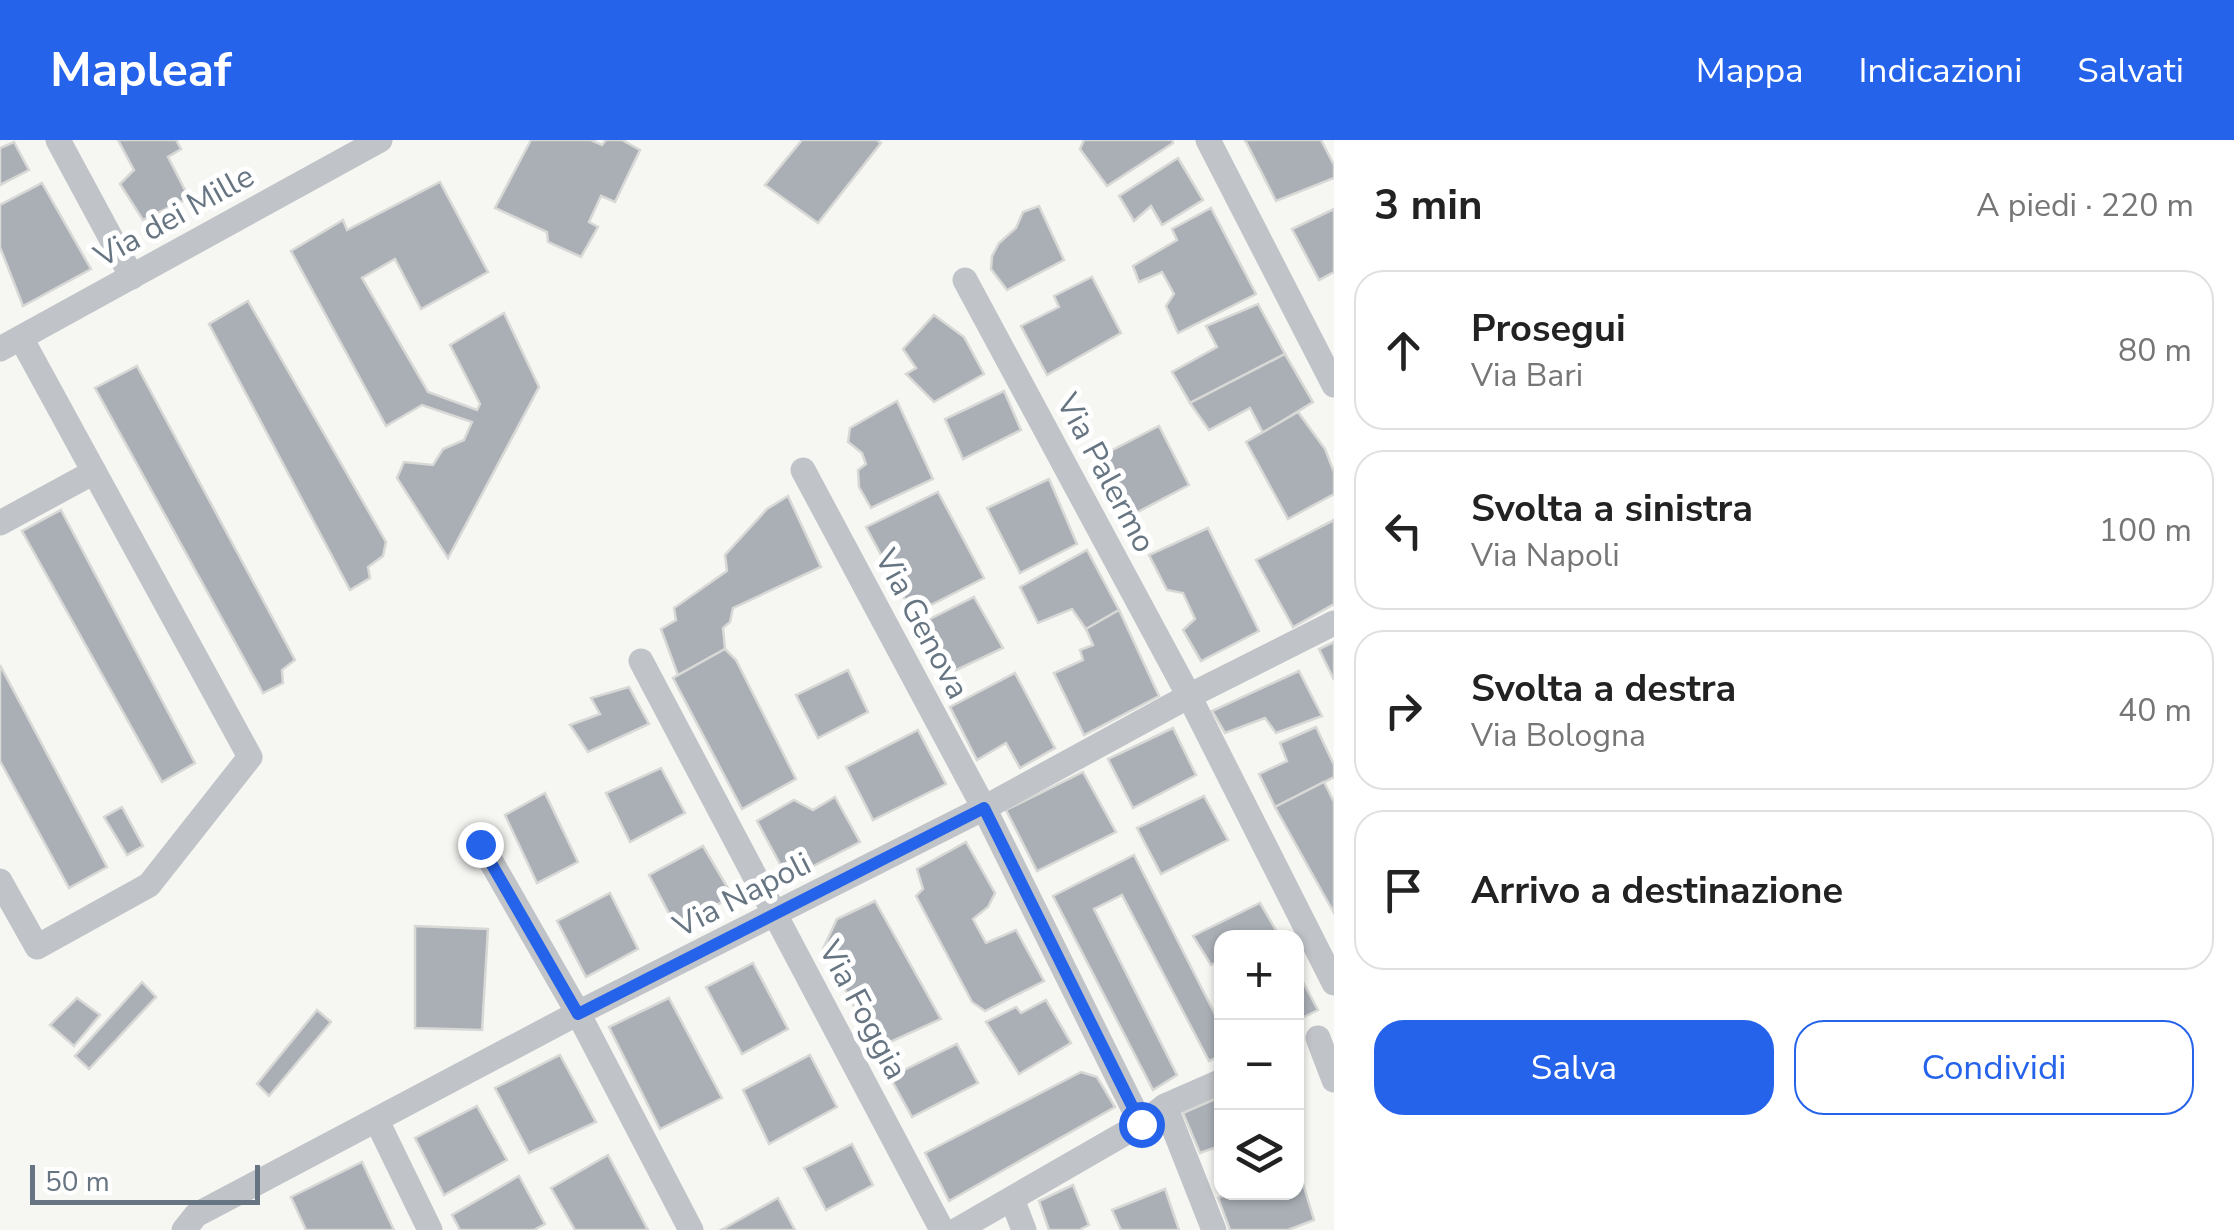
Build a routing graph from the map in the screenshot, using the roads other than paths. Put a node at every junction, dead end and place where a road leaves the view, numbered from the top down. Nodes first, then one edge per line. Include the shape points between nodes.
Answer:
1 (58, 140) edge
2 (380, 140) edge
3 (1208, 140) edge
4 (132, 277) junction
5 (965, 280) dead end
6 (10, 344) edge
7 (1334, 386) edge
8 (803, 470) dead end
9 (94, 472) junction
10 (0, 522) edge
11 (1334, 623) edge
12 (641, 661) dead end
13 (1189, 696) junction
14 (984, 808) junction
15 (480, 844) dead end
16 (0, 881) edge
17 (776, 914) junction
18 (1334, 983) edge
19 (578, 1014) junction
20 (1316, 1040) edge
21 (1334, 1080) edge
22 (1214, 1085) edge
23 (1165, 1106) junction
24 (377, 1121) junction
25 (1141, 1124) junction
26 (1012, 1200) junction
27 (184, 1230) edge
28 (430, 1230) edge
29 (691, 1230) edge
30 (942, 1230) edge
31 (956, 1230) edge
32 (1024, 1230) edge
33 (1214, 1230) edge

1 - 4 street
2 - 4 street, Via dei Mille
3 - 7 street
4 - 6 street, Via dei Mille
5 - 13 street, Via Palermo
6 - 9 street
8 - 14 street, Via Genova
9 - 10 street
9 - 16 street via 250,757 150,885 37,947
11 - 13 street, Via Napoli
12 - 17 street, Via Foggia
13 - 14 street, Via Napoli
13 - 18 street, Via Palermo
14 - 17 street, Via Napoli
14 - 25 street, Via Genova
15 - 19 street
17 - 19 street, Via Napoli
17 - 30 street, Via Foggia
19 - 24 street, Via Napoli
19 - 29 street
20 - 21 street
22 - 23 street
23 - 25 street
23 - 33 street
24 - 27 street, Via Napoli via 196,1215
24 - 28 street
25 - 26 street
26 - 31 street
26 - 32 street

